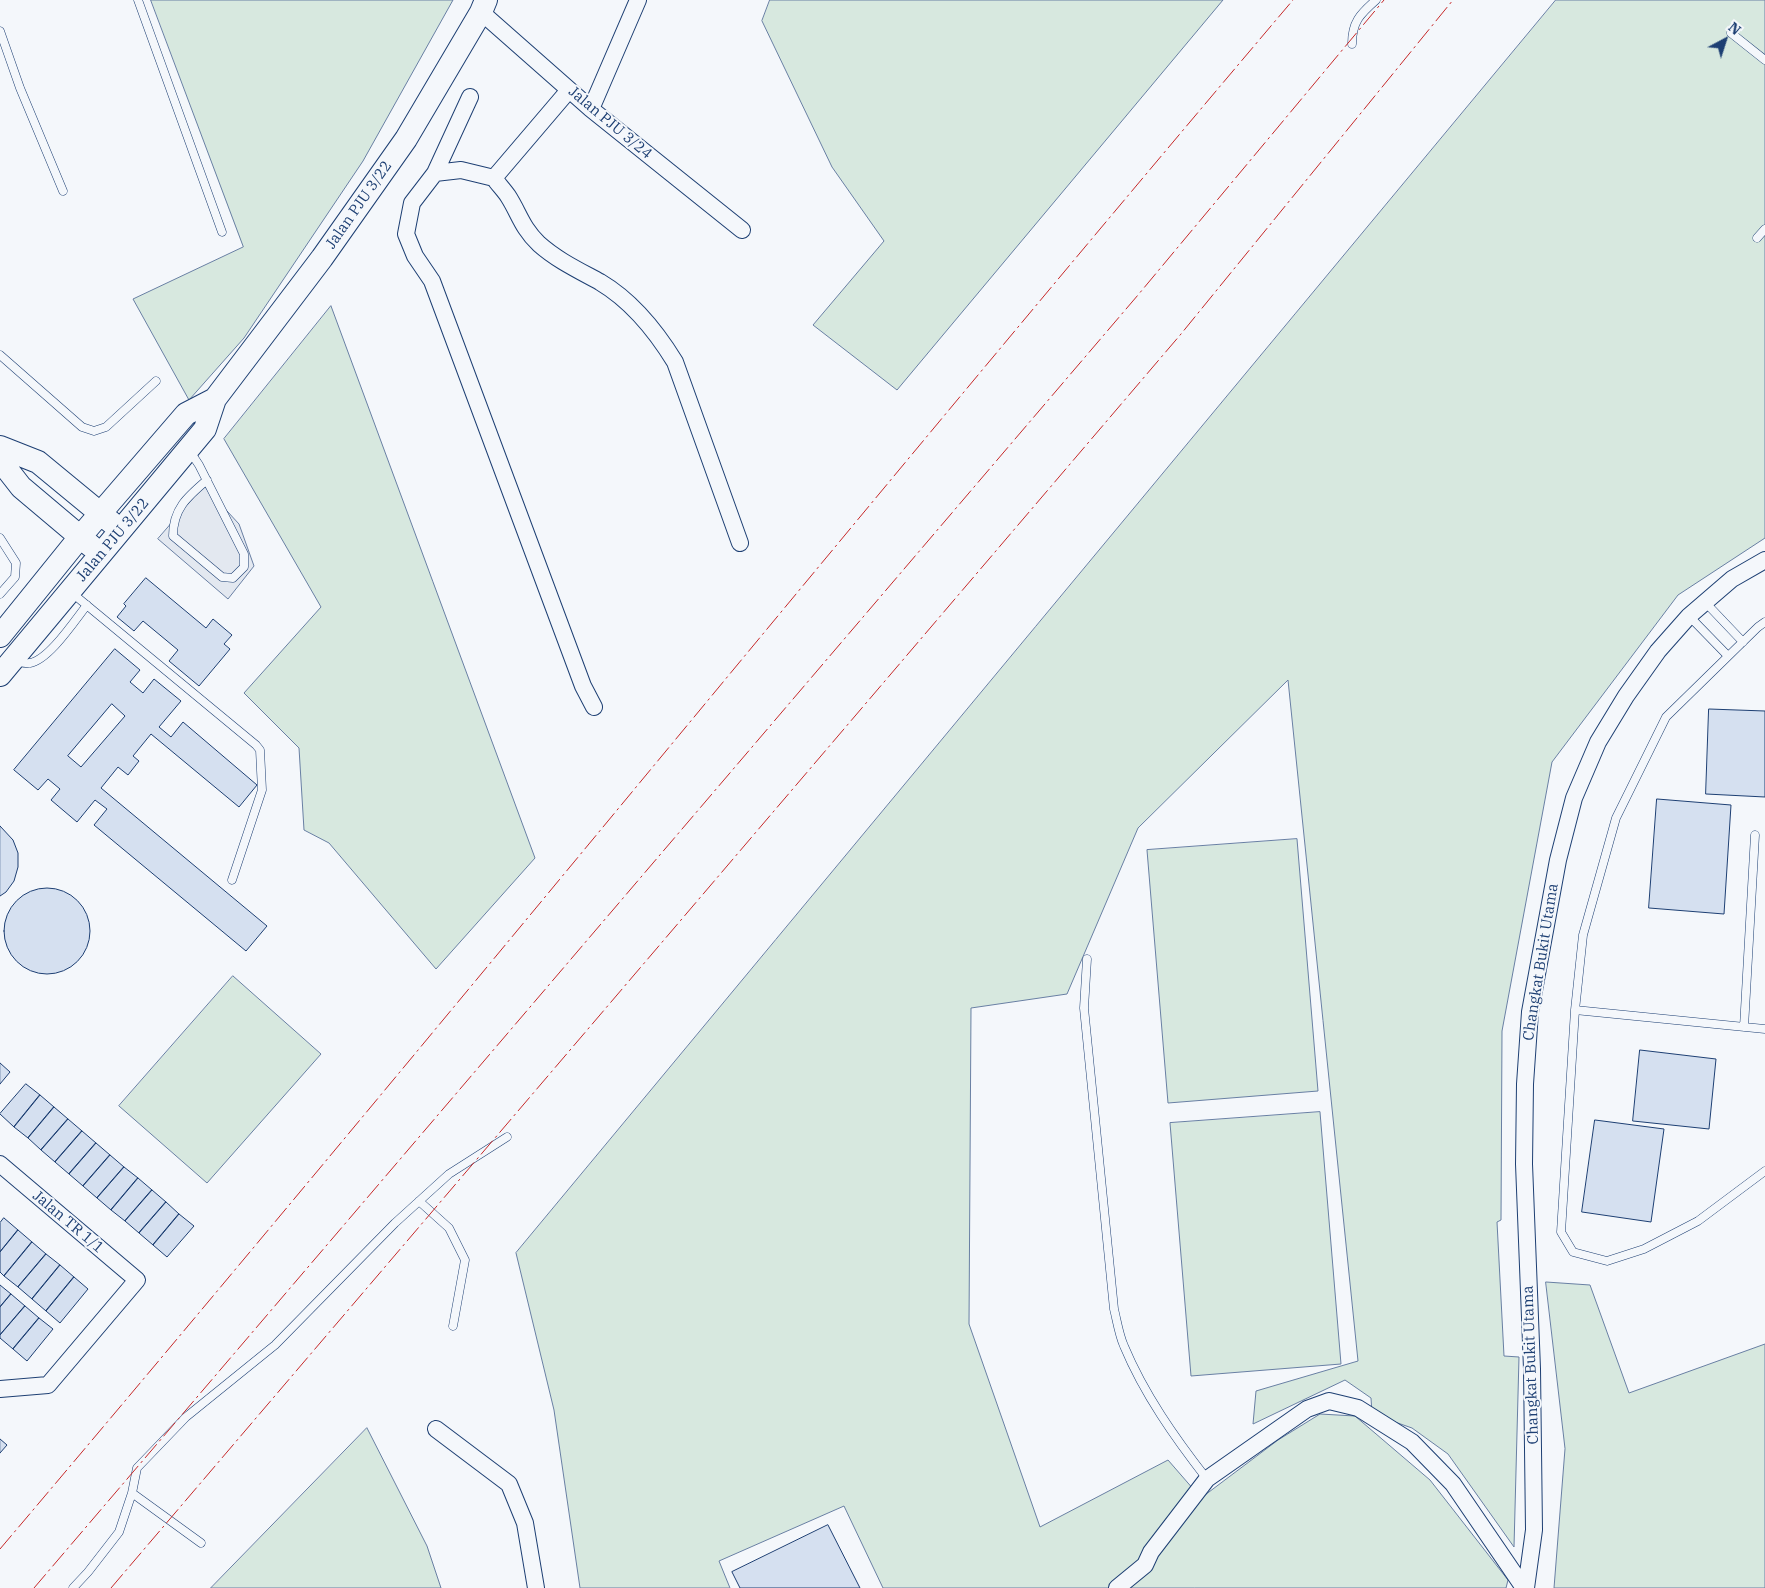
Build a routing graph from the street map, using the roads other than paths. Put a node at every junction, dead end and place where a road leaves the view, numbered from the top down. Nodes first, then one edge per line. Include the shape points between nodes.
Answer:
1 (138, 0) edge
2 (638, 0) edge
3 (1376, 0) edge
4 (484, 6) edge
5 (0, 31) edge
6 (1731, 33) dead end
7 (1352, 44) dead end
8 (1765, 60) edge
9 (569, 90) junction
10 (470, 97) dead end
11 (591, 109) junction
12 (435, 174) junction
13 (494, 178) junction
14 (63, 191) dead end
15 (1765, 229) edge
16 (742, 230) dead end
17 (222, 232) dead end
18 (1757, 238) dead end
19 (0, 355) edge
20 (156, 381) dead end
21 (215, 399) junction
22 (0, 447) edge
23 (188, 449) junction
24 (0, 460) edge
25 (206, 480) junction
26 (100, 514) junction
27 (121, 530) junction
28 (80, 537) junction
29 (0, 538) edge
30 (740, 543) dead end
31 (101, 554) junction
32 (1765, 560) edge
33 (0, 594) edge
34 (78, 598) junction
35 (1704, 601) junction
36 (1689, 616) junction
37 (1765, 622) edge
38 (0, 636) edge
39 (1743, 642) junction
40 (1728, 656) junction
41 (6, 668) edge
42 (594, 707) dead end
43 (1755, 835) dead end
44 (232, 880) dead end
45 (1087, 959) dead end
46 (1575, 1010) junction
47 (1744, 1027) junction
48 (1765, 1029) edge
49 (507, 1137) dead end
50 (0, 1164) edge
51 (1765, 1171) edge
52 (420, 1201) junction
53 (453, 1326) dead end
54 (0, 1389) edge
55 (436, 1429) dead end
56 (1207, 1479) junction
57 (132, 1493) junction
58 (201, 1543) dead end
59 (73, 1588) edge
60 (536, 1588) edge
61 (1117, 1588) edge
62 (1525, 1588) edge

1 - 17 lane
2 - 11 street
3 - 7 lane via 1366,8 1352,29
4 - 9 street, Jalan PJU 3/24
4 - 21 street, Jalan PJU 3/22 via 406,139 322,258
5 - 14 lane
6 - 8 lane
9 - 11 street, Jalan PJU 3/24
9 - 13 street
10 - 12 street
11 - 16 street, Jalan PJU 3/24
12 - 13 street via 461,170
12 - 42 street via 412,203 406,234 432,281 583,686
13 - 30 street via 508,196 520,222 538,243 631,305 660,338 675,362
15 - 18 lane
19 - 20 lane via 82,427 94,431 106,428
21 - 23 street, Jalan PJU 3/22 via 204,429
21 - 26 street, Jalan PJU 3/22 via 186,414
22 - 26 street via 38,462
23 - 25 lane
23 - 27 street, Jalan PJU 3/22
24 - 28 street via 22,487
25 - 25 lane via 244,554 244,567 233,578 222,577 173,536 173,522 181,506
26 - 27 street
26 - 28 street, Jalan PJU 3/22
27 - 31 street, Jalan PJU 3/22
28 - 31 street
28 - 38 street, Jalan PJU 3/22
29 - 33 lane via 16,563 15,577
31 - 34 street, Jalan PJU 3/22
32 - 35 street, Changkat Bukit Utama via 1732,579
34 - 41 street, Jalan PJU 3/22
34 - 44 lane via 260,750 262,790
35 - 36 street, Changkat Bukit Utama
35 - 39 lane
36 - 40 lane
36 - 62 street, Changkat Bukit Utama via 1658,651 1626,696 1598,742 1574,798 1558,860 1530,1012 1524,1164 1534,1530
37 - 39 lane
39 - 40 lane
40 - 46 lane via 1666,717 1616,818 1583,935
43 - 47 lane
45 - 56 lane via 1084,1008 1114,1309 1123,1345 1150,1396 1178,1442
46 - 47 lane
46 - 51 lane via 1561,1232 1573,1252 1608,1261 1644,1249 1698,1221
47 - 48 lane
49 - 52 lane via 449,1174
50 - 54 street, Jalan TR 1/1 via 137,1280 48,1385
52 - 53 lane via 449,1228 465,1260
52 - 57 lane via 394,1223 274,1345 186,1417 137,1468
55 - 60 street via 509,1484 525,1523
56 - 61 street via 1145,1564
56 - 62 street via 1307,1409 1329,1402 1358,1408 1412,1442 1453,1484
57 - 58 lane
57 - 59 lane via 119,1532

